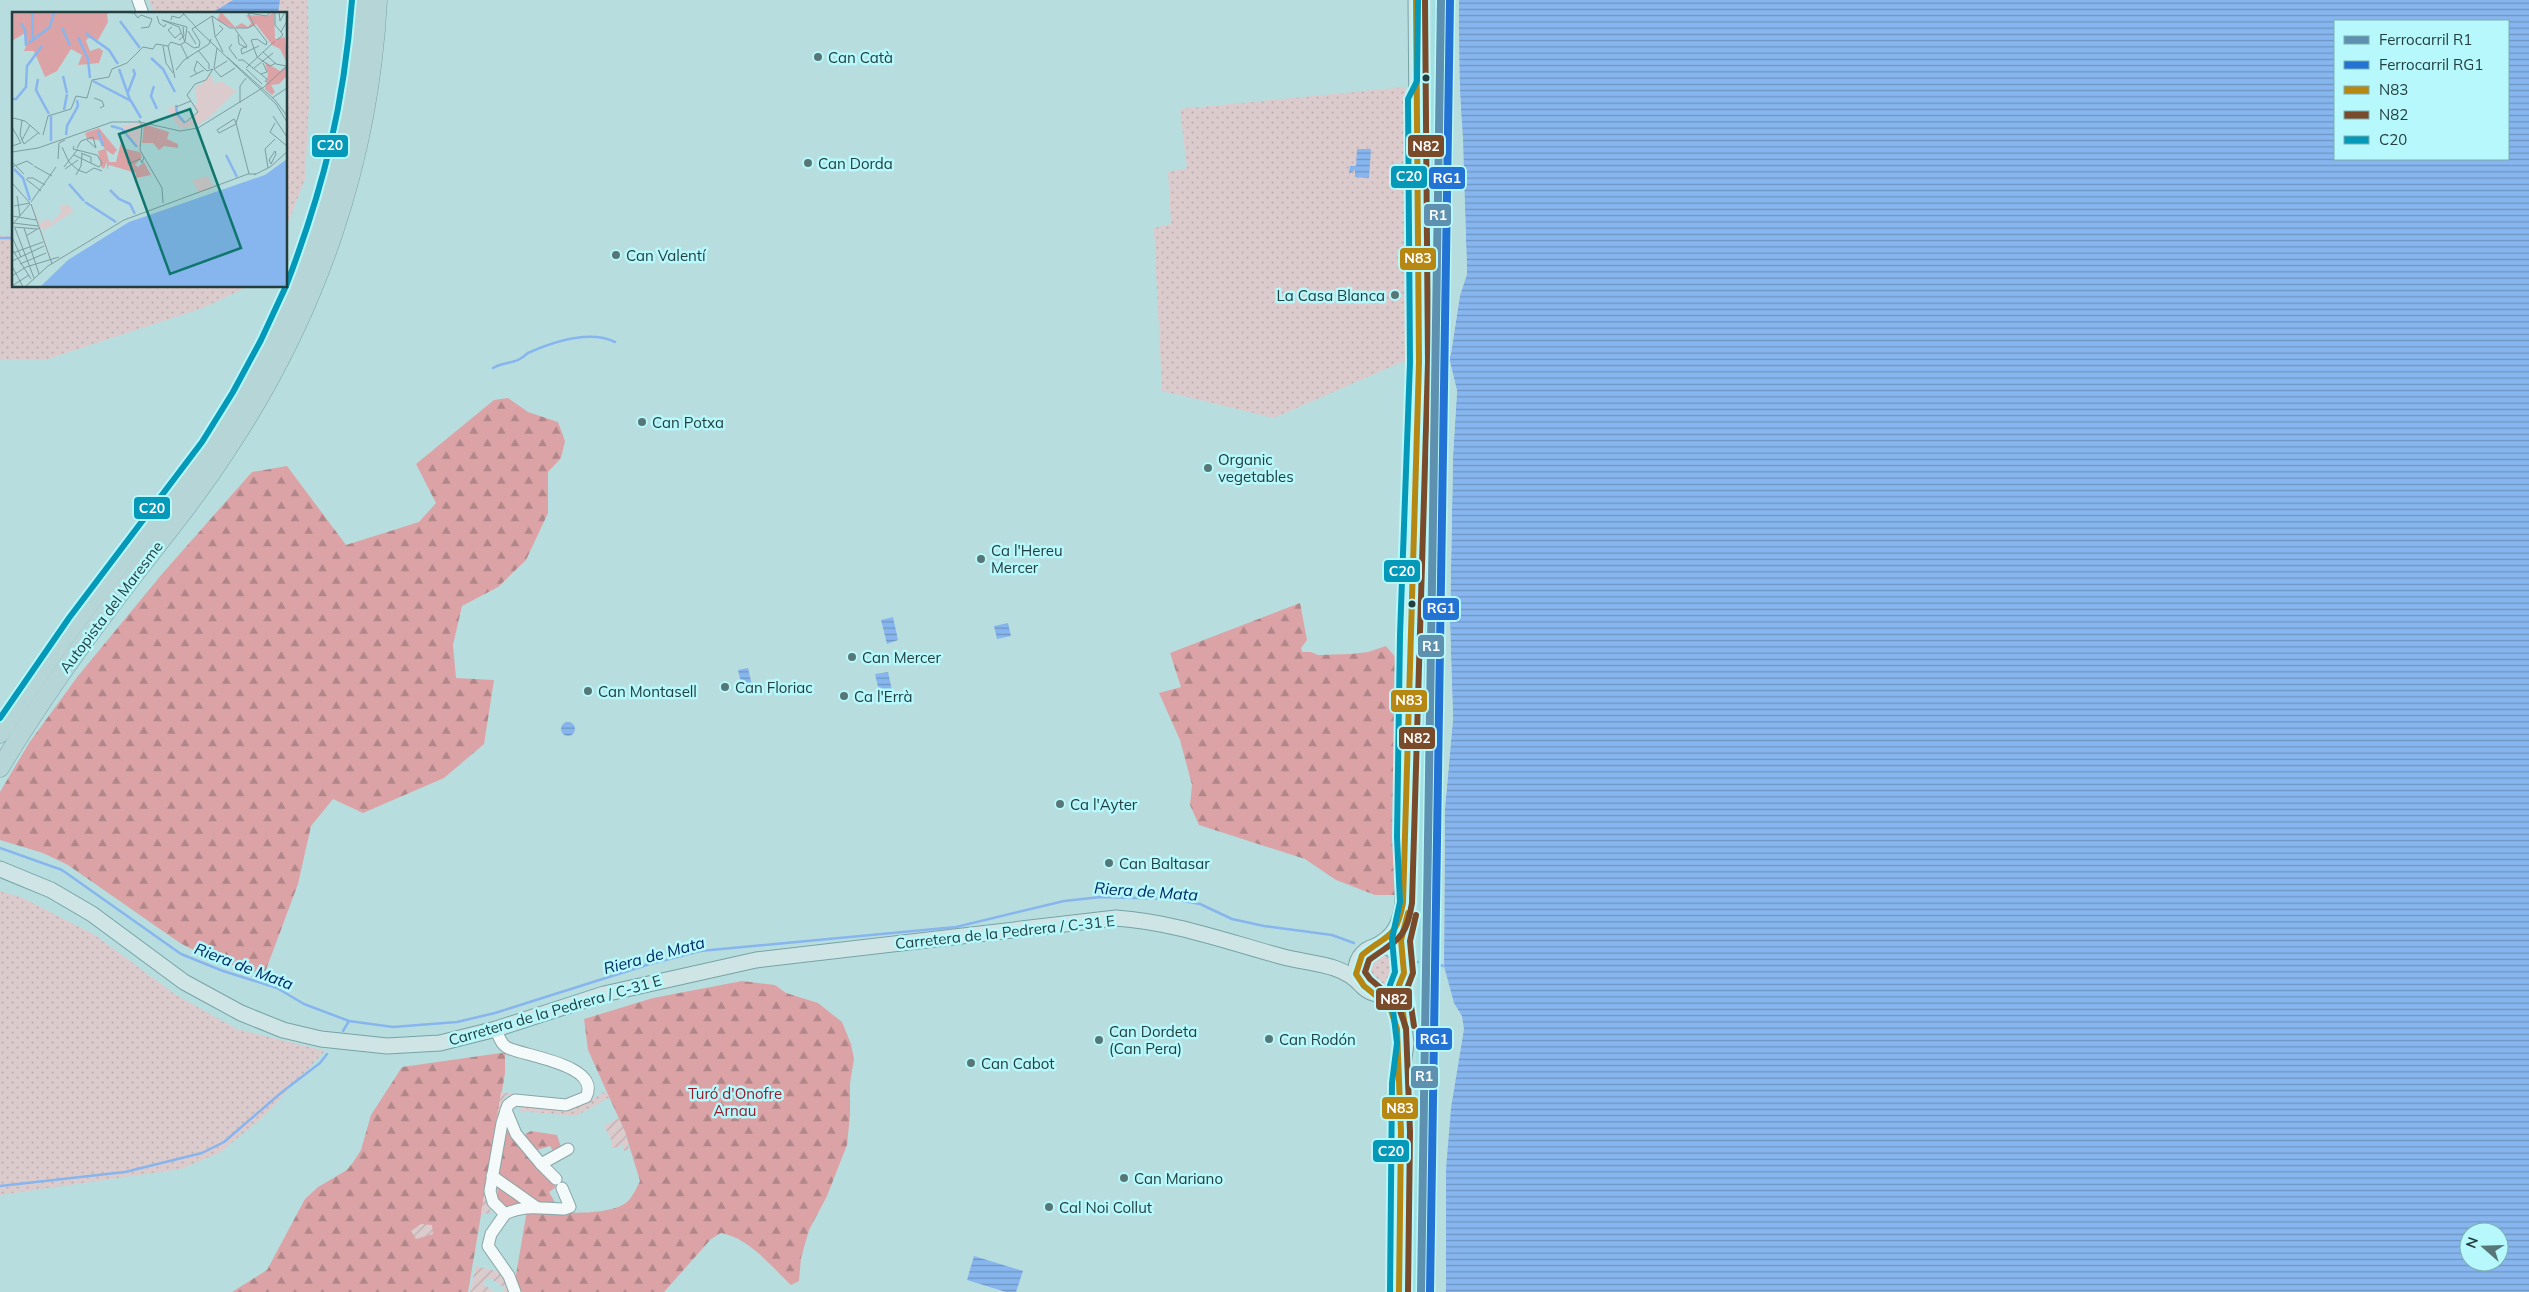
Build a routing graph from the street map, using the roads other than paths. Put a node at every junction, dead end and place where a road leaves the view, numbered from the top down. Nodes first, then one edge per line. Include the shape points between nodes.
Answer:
1 (138, 0) edge
2 (361, 0) edge
3 (378, 0) edge
4 (1416, 0) edge
5 (142, 12) edge
6 (0, 734) edge
7 (0, 768) edge
8 (1406, 837) junction
9 (0, 869) edge
10 (1368, 951) junction
11 (1402, 961) junction
12 (1319, 964) junction
13 (1399, 985) junction
14 (1367, 989) junction
15 (496, 1028) junction
16 (1401, 1083) junction
17 (506, 1110) junction
18 (568, 1149) dead end
19 (541, 1164) junction
20 (492, 1176) junction
21 (536, 1207) junction
22 (505, 1214) junction
23 (514, 1292) edge
24 (1399, 1292) edge

1 - 5 street
2 - 6 highway, Autopista del Maresme via 356,62 332,180 307,258 274,333 252,377 209,447 73,627
3 - 7 highway, Autopista del Maresme via 361,135 346,194 322,269 291,340 228,449 85,641
4 - 8 main road via 1420,322
8 - 10 main road via 1400,919 1392,936
8 - 11 main road via 1409,903 1401,940
9 - 15 main road, Carretera de la Pedrera / C-31 E via 51,890 92,914 184,982 217,1002 283,1030 321,1040 386,1046 440,1043
10 - 11 main road via 1381,946 1394,950
10 - 12 main road via 1348,961
10 - 14 main road via 1356,973
11 - 13 main road via 1404,973
12 - 14 main road via 1349,973
12 - 15 main road, Carretera de la Pedrera / C-31 E via 1273,955 1157,922 1116,918 707,969 604,994
13 - 14 main road via 1388,993
13 - 16 main road via 1406,1043
14 - 16 main road via 1392,1008
15 - 17 street via 508,1048 570,1068 589,1087 586,1097 566,1104 515,1100
16 - 24 main road
17 - 19 street via 516,1134
17 - 20 street
18 - 19 street
19 - 21 street via 559,1183 570,1207
20 - 21 street
20 - 22 street via 491,1198
21 - 22 street via 519,1208
22 - 23 street via 488,1246 509,1276

